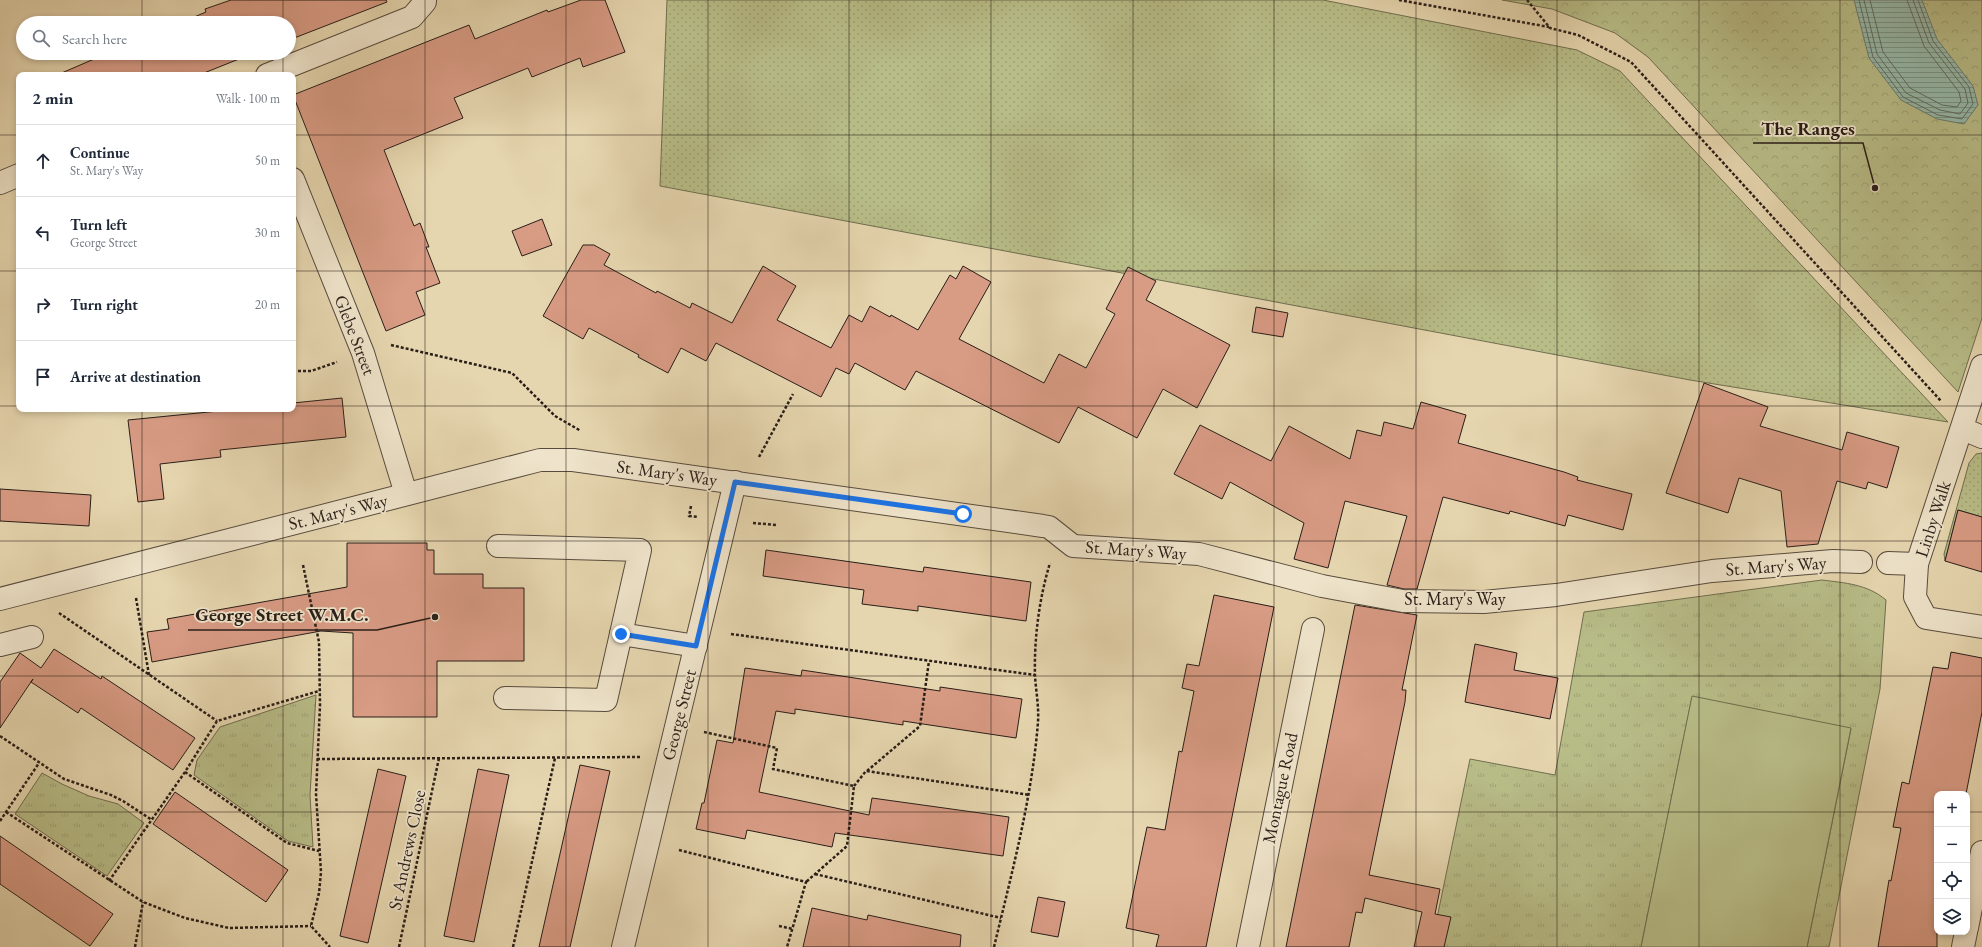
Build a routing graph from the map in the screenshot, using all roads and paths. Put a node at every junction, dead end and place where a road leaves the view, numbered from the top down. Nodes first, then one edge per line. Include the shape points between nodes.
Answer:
1 (1399, 0) edge
2 (1527, 0) edge
3 (425, 1) edge
4 (1550, 28) junction
5 (275, 72) edge
6 (16, 176) edge
7 (0, 182) edge
8 (296, 186) edge
9 (363, 353) junction
10 (1982, 366) edge
11 (296, 371) edge
12 (792, 394) dead end
13 (1970, 430) edge
14 (587, 435) dead end
15 (743, 483) junction
16 (406, 494) junction
17 (1049, 527) junction
18 (498, 546) dead end
19 (1862, 562) dead end
20 (1888, 563) dead end
21 (1917, 564) junction
22 (303, 565) dead end
23 (136, 598) dead end
24 (0, 599) edge
25 (53, 609) dead end
26 (1982, 627) edge
27 (1313, 629) dead end
28 (621, 634) junction
29 (731, 634) dead end
30 (32, 637) dead end
31 (0, 644) edge
32 (696, 646) junction
33 (929, 661) junction
34 (149, 675) junction
35 (1035, 675) junction
36 (320, 691) junction
37 (505, 698) dead end
38 (217, 721) junction
39 (702, 731) dead end
40 (0, 736) edge
41 (669, 757) junction
42 (439, 758) junction
43 (555, 758) junction
44 (317, 759) junction
45 (39, 763) junction
46 (866, 771) junction
47 (184, 772) junction
48 (854, 786) junction
49 (1030, 795) junction
50 (6, 812) junction
51 (152, 820) junction
52 (0, 821) edge
53 (679, 850) dead end
54 (319, 852) junction
55 (1982, 852) edge
56 (815, 874) junction
57 (109, 881) junction
58 (806, 882) junction
59 (143, 902) junction
60 (1970, 913) edge
61 (1001, 918) junction
62 (311, 926) junction
63 (780, 926) dead end
64 (792, 929) junction
65 (1965, 935) edge
66 (134, 947) edge
67 (330, 947) edge
68 (399, 947) edge
69 (513, 947) edge
70 (623, 947) edge
71 (787, 947) edge
72 (994, 947) edge
73 (1248, 947) edge
74 (1963, 947) edge

1 - 4 path
2 - 4 path
3 - 5 street via 412,17
4 - 13 path via 1578,35 1631,62
6 - 7 street
8 - 9 street, Glebe Street
9 - 11 path via 311,371
9 - 14 path via 385,344 512,373 555,416
9 - 16 street, Glebe Street
10 - 13 street, Linby Walk
12 - 15 path
13 - 21 street, Linby Walk
15 - 16 street, St. Mary's Way via 573,460 540,460
15 - 17 street, St. Mary's Way
15 - 32 street, George Street
16 - 24 street, St. Mary's Way
17 - 19 street, St. Mary's Way via 1073,546 1199,554 1322,586 1404,600 1484,602 1556,595 1712,571
17 - 35 path via 1053,551 1044,582 1037,627
18 - 28 street via 640,550
20 - 21 street
21 - 26 street, Linby Walk via 1915,597 1926,618
22 - 36 path via 320,642
23 - 34 path
25 - 34 path
27 - 73 street, Montague Road
28 - 32 street
28 - 37 street via 606,700
29 - 33 path
30 - 31 street
32 - 41 street, George Street
33 - 35 path
33 - 46 path via 920,726
34 - 38 path
35 - 49 path via 1038,720
36 - 38 path
36 - 44 path
38 - 47 path
39 - 48 path via 777,748 773,769
40 - 45 path
41 - 43 path
41 - 70 street, George Street
42 - 43 path
42 - 44 path
42 - 68 path, St Andrews Close
43 - 69 path
44 - 54 path
45 - 50 path
45 - 51 path via 64,779 123,800
46 - 48 path
46 - 49 path
47 - 51 path
47 - 54 path via 287,843
48 - 56 path via 847,846
49 - 61 path
50 - 52 path
50 - 57 path
51 - 57 path
53 - 58 path
54 - 62 path via 320,886
55 - 60 street
56 - 58 path
56 - 61 path
57 - 59 path
58 - 64 path
59 - 62 path via 185,918 229,928
59 - 66 path
61 - 72 path
62 - 67 path
63 - 64 path
64 - 71 path
65 - 74 street

